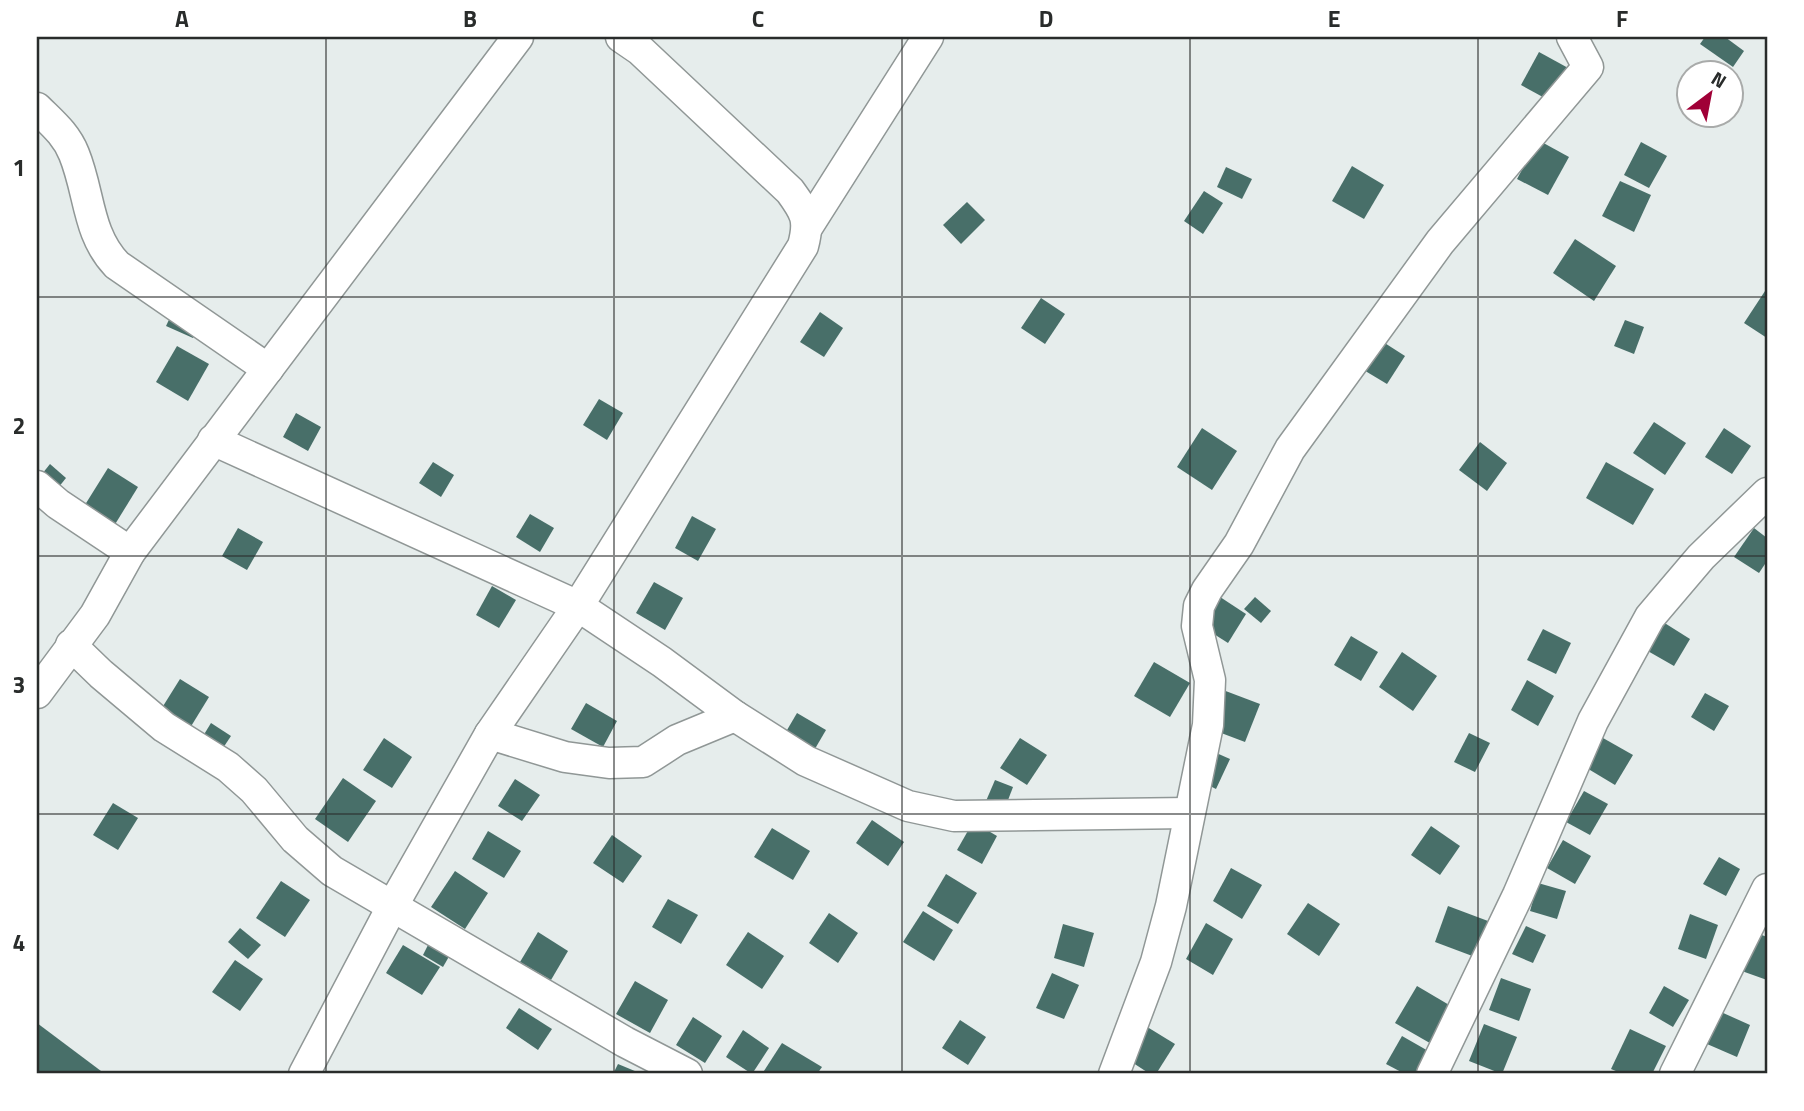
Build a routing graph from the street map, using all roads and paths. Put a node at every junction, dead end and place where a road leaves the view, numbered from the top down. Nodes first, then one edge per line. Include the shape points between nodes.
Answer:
1 (518, 37) edge
2 (621, 37) edge
3 (928, 37) edge
4 (1572, 37) edge
5 (37, 108) edge
6 (808, 226) junction
7 (268, 369) junction
8 (213, 440) junction
9 (37, 486) edge
10 (1767, 492) edge
11 (130, 552) junction
12 (578, 606) junction
13 (71, 645) junction
14 (37, 693) edge
15 (735, 716) junction
16 (490, 734) junction
17 (1189, 813) junction
18 (1767, 889) edge
19 (393, 905) junction
20 (304, 1074) edge
21 (687, 1074) edge
22 (1114, 1074) edge
23 (1432, 1074) edge
24 (1675, 1074) edge

1 - 7 street
2 - 6 street via 771,172 803,208
3 - 6 street
4 - 17 street via 1588,67 1440,242 1290,449 1239,544 1199,606 1197,626 1210,680 1208,725
5 - 7 street via 61,130 74,154 104,252
6 - 12 street via 803,246
7 - 8 street
8 - 11 street
8 - 12 street
9 - 11 street
10 - 23 street via 1701,557 1650,617 1593,721 1518,895
11 - 13 street via 95,615
12 - 15 street
12 - 16 street
13 - 14 street
13 - 19 street via 164,727 228,767 295,839 332,871
15 - 16 street via 677,740 643,762 565,757
15 - 17 street via 806,761 908,806 954,816
16 - 19 street
17 - 22 street via 1156,962
18 - 24 street
19 - 20 street
19 - 21 street

